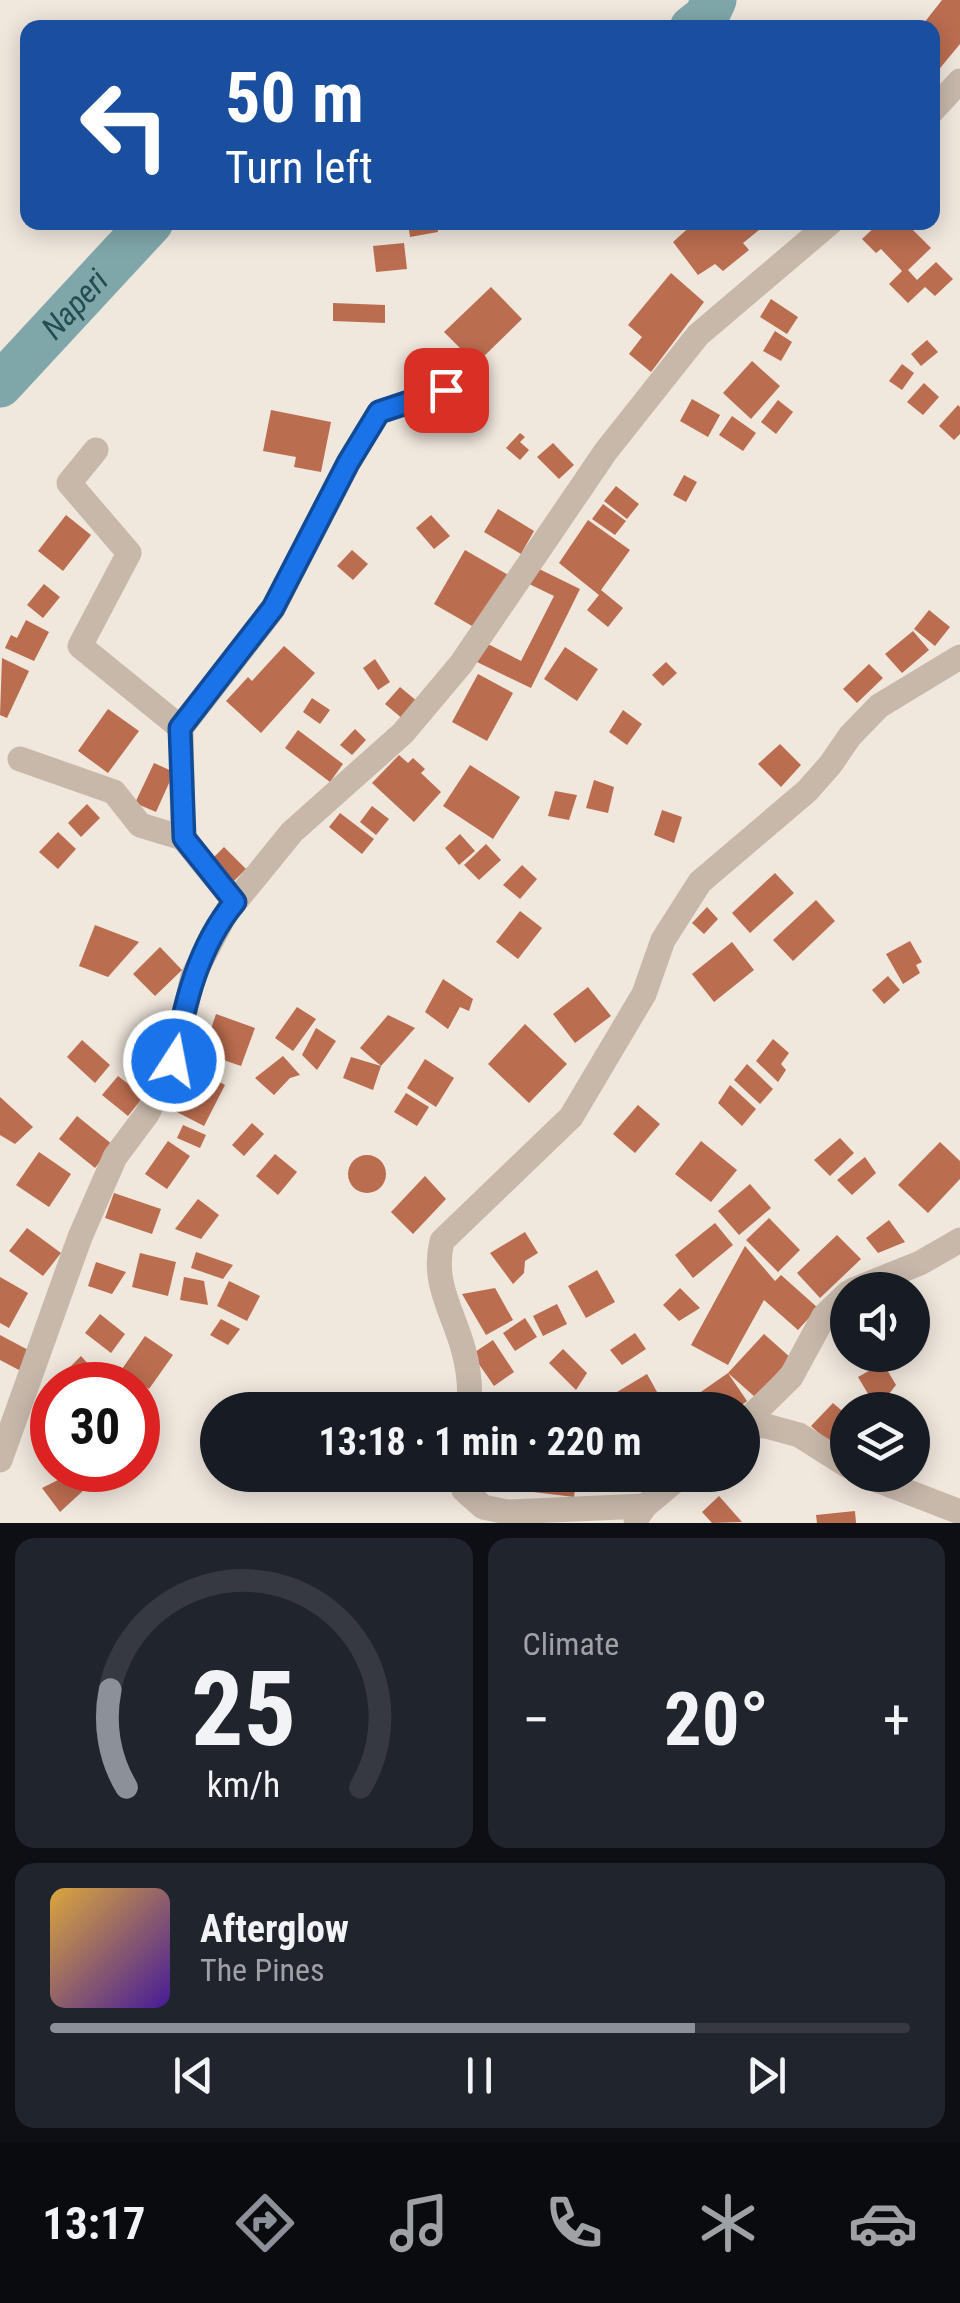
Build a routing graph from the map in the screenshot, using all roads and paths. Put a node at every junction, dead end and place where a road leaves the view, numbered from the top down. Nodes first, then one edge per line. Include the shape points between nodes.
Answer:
1 (960, 81) edge
2 (940, 102) edge
3 (823, 230) edge
4 (446, 390) dead end
5 (96, 450) dead end
6 (960, 657) edge
7 (180, 728) junction
8 (20, 759) dead end
9 (184, 838) junction
10 (235, 902) junction
11 (960, 1240) edge
12 (898, 1272) edge
13 (830, 1309) edge
14 (470, 1392) edge
15 (760, 1407) edge
16 (760, 1426) edge
17 (830, 1455) edge
18 (0, 1460) edge
19 (466, 1492) edge
20 (664, 1492) edge
21 (908, 1492) edge
22 (960, 1512) edge
23 (639, 1515) edge

1 - 2 street
3 - 10 street via 698,335 606,451 461,664 403,733 292,832
4 - 7 street via 379,412 273,608
5 - 7 street via 69,482 129,553 80,646
6 - 14 street via 879,706 807,791 700,882 571,1117 442,1242 437,1261 444,1301
7 - 9 street
8 - 9 street via 114,792 140,825
9 - 10 street
10 - 18 street via 193,976 174,1061 148,1114 115,1158 80,1237
11 - 12 street
13 - 15 street via 791,1377
16 - 17 street via 799,1435
19 - 23 street via 483,1507 507,1512
20 - 23 street
21 - 22 street

